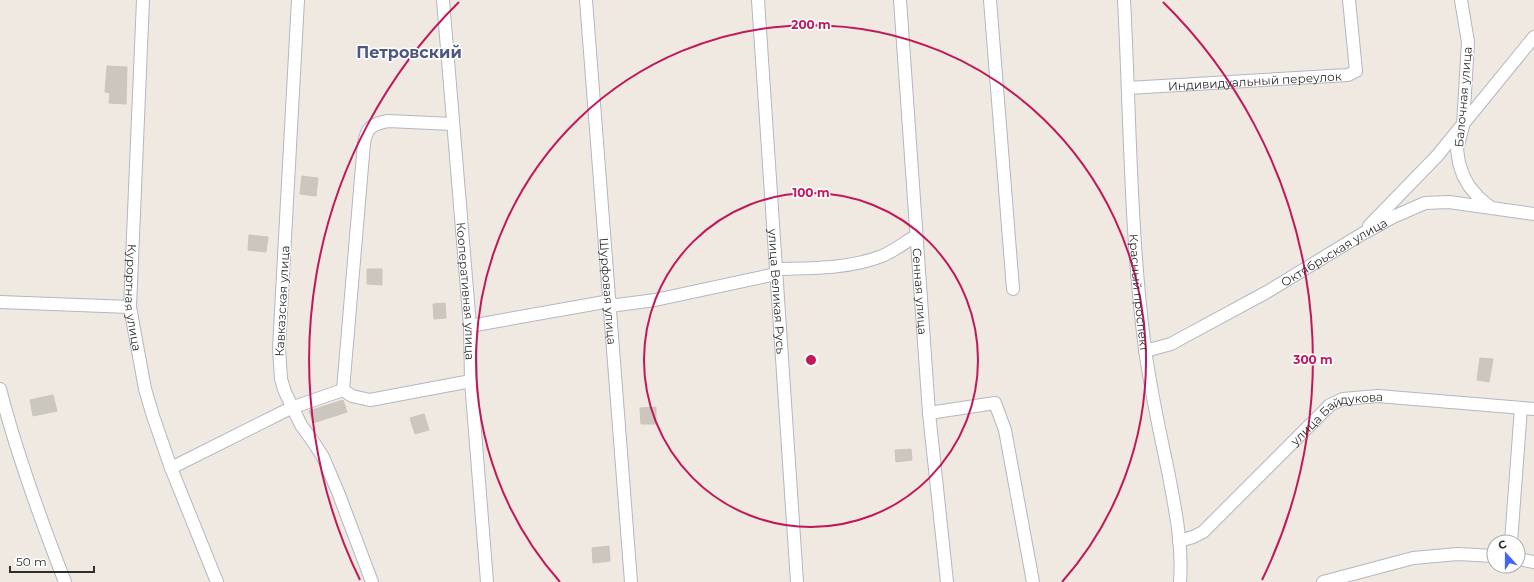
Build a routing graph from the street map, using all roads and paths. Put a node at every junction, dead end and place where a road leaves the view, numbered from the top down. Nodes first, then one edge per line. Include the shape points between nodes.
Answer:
1 (143, 0) edge
2 (298, 0) edge
3 (443, 0) edge
4 (586, 0) edge
5 (758, 0) edge
6 (900, 0) edge
7 (990, 0) edge
8 (1124, 0) edge
9 (1349, 0) edge
10 (1460, 0) edge
11 (1534, 37) edge
12 (1128, 88) junction
13 (453, 124) junction
14 (1463, 126) junction
15 (1490, 207) junction
16 (1534, 214) edge
17 (1362, 234) junction
18 (916, 236) junction
19 (776, 272) junction
20 (1012, 289) dead end
21 (0, 302) edge
22 (610, 303) junction
23 (130, 307) junction
24 (470, 326) junction
25 (1145, 351) junction
26 (471, 381) junction
27 (0, 388) edge
28 (343, 390) junction
29 (291, 408) junction
30 (1521, 408) junction
31 (1534, 409) edge
32 (929, 413) junction
33 (171, 468) junction
34 (1512, 534) edge
35 (1179, 540) junction
36 (1486, 556) edge
37 (65, 582) edge
38 (217, 582) edge
39 (372, 582) edge
40 (487, 582) edge
41 (631, 582) edge
42 (797, 582) edge
43 (947, 582) edge
44 (1033, 582) edge
45 (1180, 582) edge
46 (1323, 582) edge

1 - 23 street, Курортная улица
2 - 29 street, Кавказская улица via 279,348 281,379
3 - 13 street, Кооперативная улица
4 - 22 street, Шурфовая улица
5 - 19 street, улица Великая Русь
6 - 18 street, Сенная улица
7 - 20 street
8 - 12 street, Красный проспект
9 - 12 street, Индивидуальный переулок via 1356,70 1353,74
10 - 14 street, Балочная улица via 1468,42
11 - 14 street
12 - 25 street, Красный проспект via 1133,233
13 - 24 street, Кооперативная улица
13 - 28 street via 388,121 377,123 366,133
14 - 15 street, Балочная улица via 1458,150 1459,163 1474,192
14 - 17 street
15 - 16 street, Октябрьская улица
15 - 17 street, Октябрьская улица via 1449,202 1425,203
17 - 25 street, Октябрьская улица via 1267,292 1171,344
18 - 19 street via 882,255 860,263
18 - 32 street, Сенная улица
19 - 22 street via 655,300
19 - 42 street, улица Великая Русь
21 - 23 street
22 - 24 street
22 - 41 street, Шурфовая улица
23 - 33 street, Курортная улица via 145,389
24 - 26 street, Кооперативная улица
25 - 35 street, Красный проспект
26 - 28 street via 370,400 352,396
26 - 40 street, Кооперативная улица
27 - 37 street via 10,430
28 - 29 street
29 - 33 street
29 - 39 street, Кавказская улица via 322,457
30 - 31 street, улица Байдукова
30 - 34 street
30 - 35 street, улица Байдукова via 1378,396 1343,399 1330,405 1203,532
32 - 43 street, Сенная улица
32 - 44 street via 995,403 1005,430
33 - 38 street, Курортная улица
35 - 45 street, Красный проспект
36 - 46 street via 1458,554 1413,558

